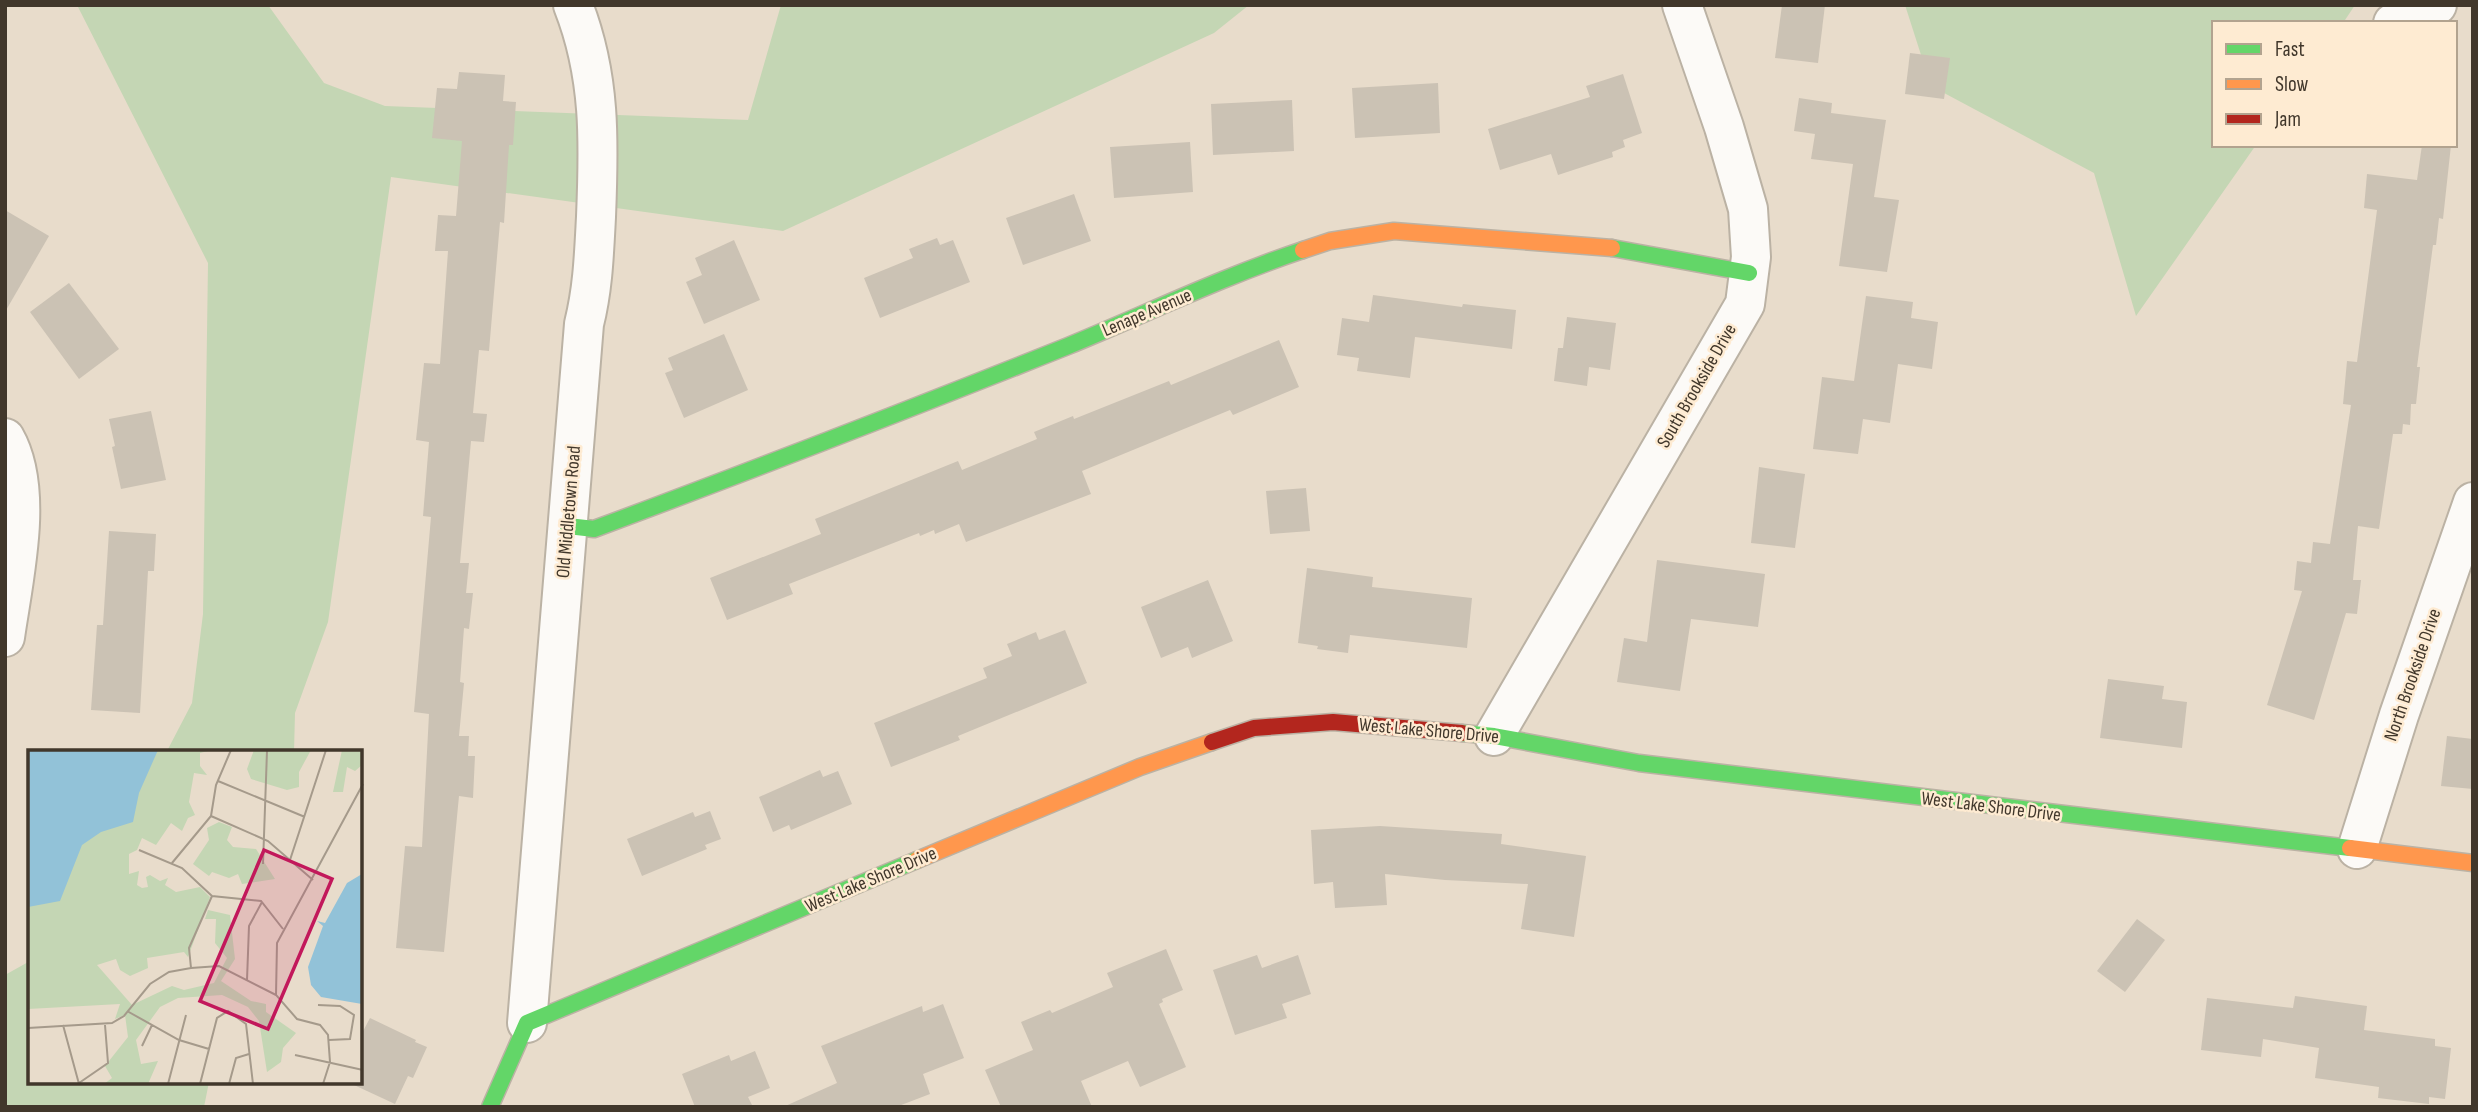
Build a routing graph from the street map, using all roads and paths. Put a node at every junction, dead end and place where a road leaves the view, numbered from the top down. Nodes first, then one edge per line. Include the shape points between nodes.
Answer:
1 (573, 5) edge
2 (1682, 5) edge
3 (2437, 5) edge
4 (2398, 21) edge
5 (1749, 273) junction
6 (5, 438) edge
7 (2473, 502) edge
8 (568, 526) junction
9 (5, 637) edge
10 (1494, 736) junction
11 (2357, 849) junction
12 (2473, 863) edge
13 (527, 1023) junction
14 (489, 1107) edge

1 - 8 street, Old Middletown Road via 591,60 599,144 592,293 584,324
2 - 5 street, South Brookside Drive via 1748,209
3 - 4 street
5 - 8 street, Lenape Avenue via 1611,248 1394,231 1330,242 1255,266 1023,364 594,529
5 - 10 street, South Brookside Drive via 1745,304
6 - 9 street via 14,453 22,514
7 - 11 street, North Brookside Drive
8 - 13 street, Old Middletown Road
10 - 11 street, West Lake Shore Drive via 1639,763
10 - 13 street, West Lake Shore Drive via 1332,722 1254,728 1140,767
11 - 12 street, West Lake Shore Drive
13 - 14 street

